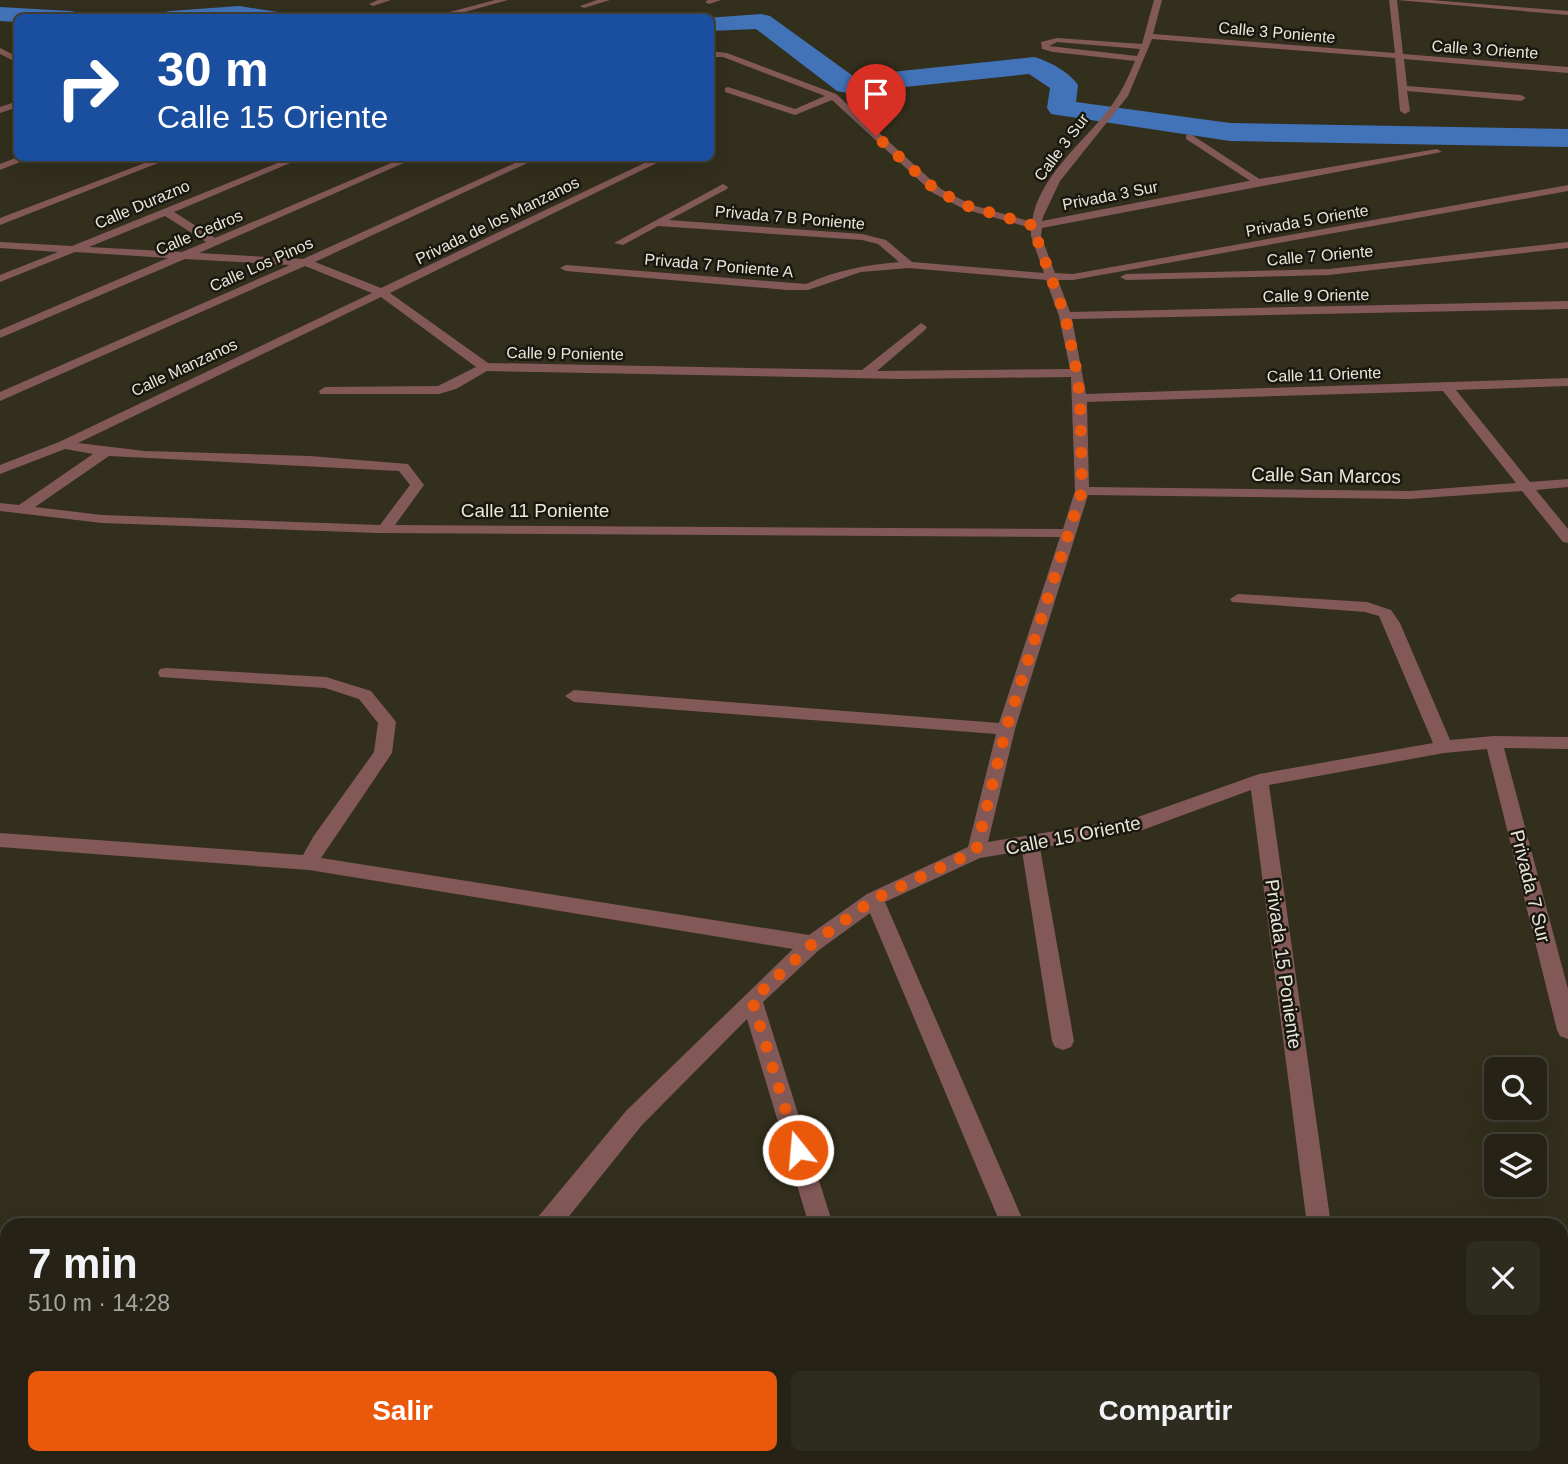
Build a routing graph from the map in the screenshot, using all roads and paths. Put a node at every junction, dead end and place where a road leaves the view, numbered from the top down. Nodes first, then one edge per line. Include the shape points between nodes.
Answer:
1 (387, 0) edge
2 (504, 0) edge
3 (606, 0) edge
4 (1158, 0) edge
5 (1393, 0) edge
6 (1401, 0) edge
7 (373, 4) dead end
8 (584, 6) dead end
9 (1568, 13) edge
10 (446, 14) edge
11 (1151, 36) junction
12 (1146, 47) junction
13 (714, 54) edge
14 (1400, 57) junction
15 (1141, 59) junction
16 (1568, 70) edge
17 (1403, 88) junction
18 (728, 90) dead end
19 (833, 96) junction
20 (1521, 99) dead end
21 (1405, 111) dead end
22 (1189, 137) dead end
23 (1437, 152) dead end
24 (17, 161) edge
25 (158, 161) edge
26 (289, 161) edge
27 (403, 161) edge
28 (526, 161) edge
29 (656, 161) edge
30 (0, 167) edge
31 (1259, 182) junction
32 (723, 187) dead end
33 (1568, 188) edge
34 (165, 211) junction
35 (0, 222) edge
36 (659, 223) junction
37 (1035, 226) junction
38 (215, 243) junction
39 (619, 243) dead end
40 (0, 245) edge
41 (1568, 246) edge
42 (78, 249) junction
43 (190, 254) junction
44 (305, 262) junction
45 (909, 265) junction
46 (566, 268) dead end
47 (1052, 277) junction
48 (1073, 277) junction
49 (0, 279) edge
50 (382, 293) junction
51 (1568, 305) edge
52 (1065, 316) junction
53 (921, 327) dead end
54 (0, 334) edge
55 (485, 367) junction
56 (1077, 373) junction
57 (866, 374) junction
58 (1568, 382) edge
59 (1448, 388) junction
60 (325, 391) dead end
61 (0, 397) edge
62 (1080, 398) junction
63 (64, 445) junction
64 (104, 453) junction
65 (0, 470) edge
66 (1568, 483) edge
67 (1525, 486) junction
68 (1082, 491) junction
69 (0, 507) edge
70 (21, 510) junction
71 (384, 529) junction
72 (1070, 534) junction
73 (1568, 539) edge
74 (1238, 599) dead end
75 (166, 673) dead end
76 (574, 696) dead end
77 (1006, 729) junction
78 (1494, 743) junction
79 (1568, 743) edge
80 (1444, 747) junction
81 (1259, 780) junction
82 (0, 840) edge
83 (1030, 844) junction
84 (976, 851) junction
85 (309, 863) junction
86 (874, 899) junction
87 (812, 944) junction
88 (752, 1000) junction
89 (1568, 1030) edge
90 (1063, 1041) dead end
91 (553, 1218) edge
92 (819, 1218) edge
93 (1010, 1218) edge
94 (1318, 1218) edge

1 - 7 street
2 - 10 street
3 - 8 street
4 - 11 street, Calle 3 Sur
5 - 14 street
6 - 9 street
11 - 12 street, Calle 3 Sur
11 - 14 street, Calle 3 Poniente
12 - 15 street, Calle 3 Sur
12 - 15 street via 1045,42 1045,47 1053,49
13 - 19 street, Privada 3 Sur
14 - 16 street, Calle 3 Oriente
14 - 17 street
15 - 37 street, Calle 3 Sur via 1121,99 1045,197
17 - 20 street
17 - 21 street
18 - 19 street via 795,112
19 - 37 street, Privada 3 Sur via 937,191 968,206
22 - 31 street
23 - 31 street, Privada 3 Sur
24 - 30 street
25 - 35 street
26 - 34 street, Calle Durazno
27 - 38 street, Calle Cedros
28 - 44 street, Calle Los Pinos
29 - 50 street, Privada de los Manzanos
31 - 37 street, Privada 3 Sur
32 - 36 street, Privada 7 B Poniente
33 - 48 street, Privada 5 Oriente
34 - 38 street
34 - 42 street, Calle Durazno
36 - 39 street, Privada 7 B Poniente
36 - 45 street, Privada 7 B Poniente via 862,237 882,242
37 - 47 street
38 - 43 street, Calle Cedros
40 - 42 street, Calle 9 Poniente
41 - 48 street, Calle 7 Oriente via 1315,272
42 - 43 street, Calle 9 Poniente
42 - 49 street, Calle Durazno
43 - 44 street, Calle 9 Poniente
43 - 54 street, Calle Cedros
44 - 50 street, Calle 9 Poniente
44 - 61 street, Calle Los Pinos
45 - 46 street, Privada 7 Poniente A via 861,269 808,287
45 - 47 street, Privada 7 Poniente A
47 - 48 street, Privada 5 Oriente
47 - 52 street
50 - 55 street, Calle 9 Poniente
50 - 63 street, Calle Manzanos
51 - 52 street, Calle 9 Oriente
52 - 56 street
53 - 57 street
55 - 57 street, Calle 9 Poniente
55 - 60 street via 439,390
56 - 57 street, Calle 9 Poniente
56 - 62 street
58 - 59 street, Calle 11 Oriente
59 - 62 street, Calle 11 Oriente
59 - 67 street
62 - 68 street
63 - 64 street
63 - 65 street, Calle Manzanos
64 - 70 street
64 - 71 street via 403,467 417,485
66 - 67 street, Calle San Marcos
67 - 68 street, Calle San Marcos via 1410,495
67 - 73 street
68 - 72 street
69 - 70 street, Calle 11 Poniente
70 - 71 street, Calle 11 Poniente via 102,519
71 - 72 street, Calle 11 Poniente
72 - 77 street
74 - 80 street via 1367,607 1385,613
75 - 85 street via 326,683 365,695 387,722 383,753
76 - 77 street
77 - 84 street
78 - 79 street, Calle 15 Oriente
78 - 80 street, Calle 15 Oriente
78 - 89 street, Privada 7 Sur
80 - 81 street, Calle 15 Oriente
81 - 83 street, Calle 15 Oriente via 1137,825
81 - 94 street, Privada 15 Poniente
82 - 85 street
83 - 84 street, Calle 15 Oriente
83 - 90 street
84 - 86 street, Calle 15 Oriente
85 - 87 street
86 - 87 street, Calle 15 Oriente
86 - 93 street
87 - 88 street, Calle 15 Oriente
88 - 91 street, Calle 15 Oriente via 634,1118
88 - 92 street

